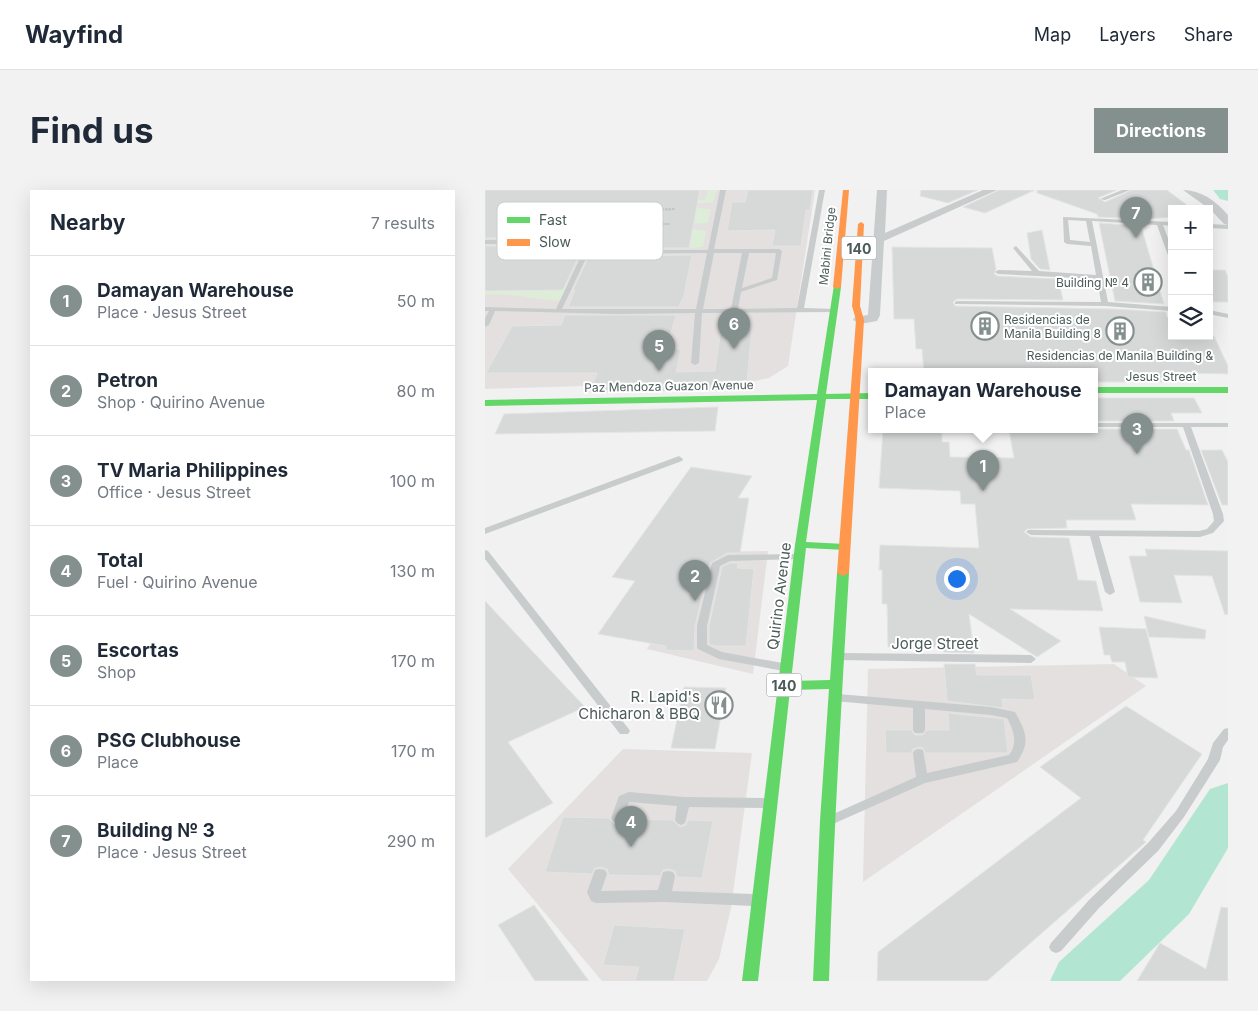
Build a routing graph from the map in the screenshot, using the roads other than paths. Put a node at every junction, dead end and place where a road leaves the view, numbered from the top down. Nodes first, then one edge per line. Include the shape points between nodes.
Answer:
1 (723, 190) edge
2 (822, 190) edge
3 (847, 190) edge
4 (882, 190) edge
5 (992, 190) edge
6 (1127, 190) edge
7 (1188, 190) edge
8 (1103, 199) dead end
9 (862, 209) dead end
10 (1089, 219) junction
11 (1228, 222) edge
12 (1159, 223) junction
13 (1168, 224) edge
14 (1213, 226) edge
15 (1228, 226) edge
16 (880, 239) junction
17 (1093, 244) junction
18 (1017, 248) dead end
19 (1169, 250) edge
20 (663, 251) edge
21 (711, 251) junction
22 (746, 251) junction
23 (583, 260) edge
24 (998, 272) dead end
25 (1037, 274) junction
26 (1099, 277) junction
27 (739, 291) junction
28 (957, 303) dead end
29 (1105, 304) junction
30 (834, 308) junction
31 (485, 309) edge
32 (493, 309) junction
33 (1168, 309) edge
34 (800, 310) junction
35 (558, 311) junction
36 (734, 311) junction
37 (1228, 311) edge
38 (699, 312) junction
39 (1213, 312) edge
40 (1213, 312) edge
41 (1228, 316) edge
42 (860, 320) junction
43 (485, 325) edge
44 (695, 363) dead end
45 (1098, 390) edge
46 (1228, 390) edge
47 (868, 391) edge
48 (854, 393) junction
49 (485, 394) edge
50 (821, 394) junction
51 (868, 395) edge
52 (485, 404) edge
53 (1098, 425) edge
54 (1185, 425) junction
55 (1228, 425) edge
56 (679, 459) dead end
57 (485, 531) edge
58 (1031, 532) dead end
59 (1094, 534) junction
60 (845, 547) junction
61 (799, 551) junction
62 (485, 553) edge
63 (1110, 592) dead end
64 (839, 657) junction
65 (1031, 659) dead end
66 (787, 667) junction
67 (837, 684) junction
68 (784, 686) junction
69 (836, 697) junction
70 (919, 704) junction
71 (919, 730) dead end
72 (624, 732) dead end
73 (1228, 732) edge
74 (919, 753) dead end
75 (922, 779) junction
76 (684, 802) junction
77 (770, 804) junction
78 (617, 818) dead end
79 (681, 820) dead end
80 (827, 821) junction
81 (600, 874) dead end
82 (668, 876) dead end
83 (664, 896) junction
84 (759, 900) junction
85 (1055, 947) dead end
86 (750, 981) edge
87 (821, 981) edge

1 - 21 lane
2 - 34 lane
3 - 30 main road, Mabini Bridge / 140
4 - 16 street
5 - 16 street
6 - 8 lane
7 - 11 street via 1205,199
9 - 42 main road, 140 via 856,306
10 - 12 lane
10 - 17 lane
10 - 17 lane via 1065,218 1067,242
12 - 13 lane
12 - 19 lane
14 - 15 lane
16 - 42 street via 874,315
17 - 26 lane
18 - 25 lane
20 - 21 lane
21 - 22 lane
21 - 38 lane
22 - 27 lane
22 - 27 lane via 779,252 777,276
23 - 35 lane
24 - 25 lane
25 - 26 lane
26 - 29 lane
27 - 36 lane
28 - 29 lane
29 - 33 lane
30 - 34 lane
30 - 50 main road, Quirino Avenue / 140
31 - 32 lane
32 - 35 lane
32 - 43 lane
34 - 36 lane
35 - 38 lane
36 - 38 lane
37 - 39 lane
38 - 44 lane
40 - 41 lane
42 - 48 main road, 140
45 - 46 main road, Jesus Street
47 - 48 main road
48 - 50 main road, Paz Mendoza Guazon Avenue
48 - 51 main road
48 - 60 main road, 140
49 - 50 main road, Paz Mendoza Guazon Avenue
50 - 52 main road, Paz Mendoza Guazon Avenue
50 - 61 main road, Quirino Avenue / 140
53 - 54 lane
54 - 55 lane
54 - 59 lane via 1218,514 1216,527 1200,534
56 - 57 lane
58 - 59 lane
59 - 63 lane
60 - 61 main road
60 - 64 main road, 140
61 - 66 main road, Quirino Avenue / 140
61 - 66 lane via 728,558 715,565 703,626 702,647 719,655
62 - 72 lane
64 - 65 lane, Jorge Street
64 - 67 main road, 140
66 - 68 main road, Quirino Avenue / 140
67 - 68 main road
67 - 69 main road, 140
68 - 77 main road, Quirino Avenue / 140
69 - 70 lane
69 - 80 main road, 140
70 - 71 lane
70 - 75 lane via 1011,715 1021,733 1019,751 1013,759
73 - 85 lane via 1180,814 1153,847
74 - 75 lane
75 - 80 lane
76 - 77 lane
76 - 78 lane via 629,797 623,799
76 - 79 lane
77 - 84 main road, Quirino Avenue / 140
80 - 87 main road, 140
81 - 83 lane via 594,892 596,897
82 - 83 lane
83 - 84 lane
84 - 86 main road, Quirino Avenue / 140

